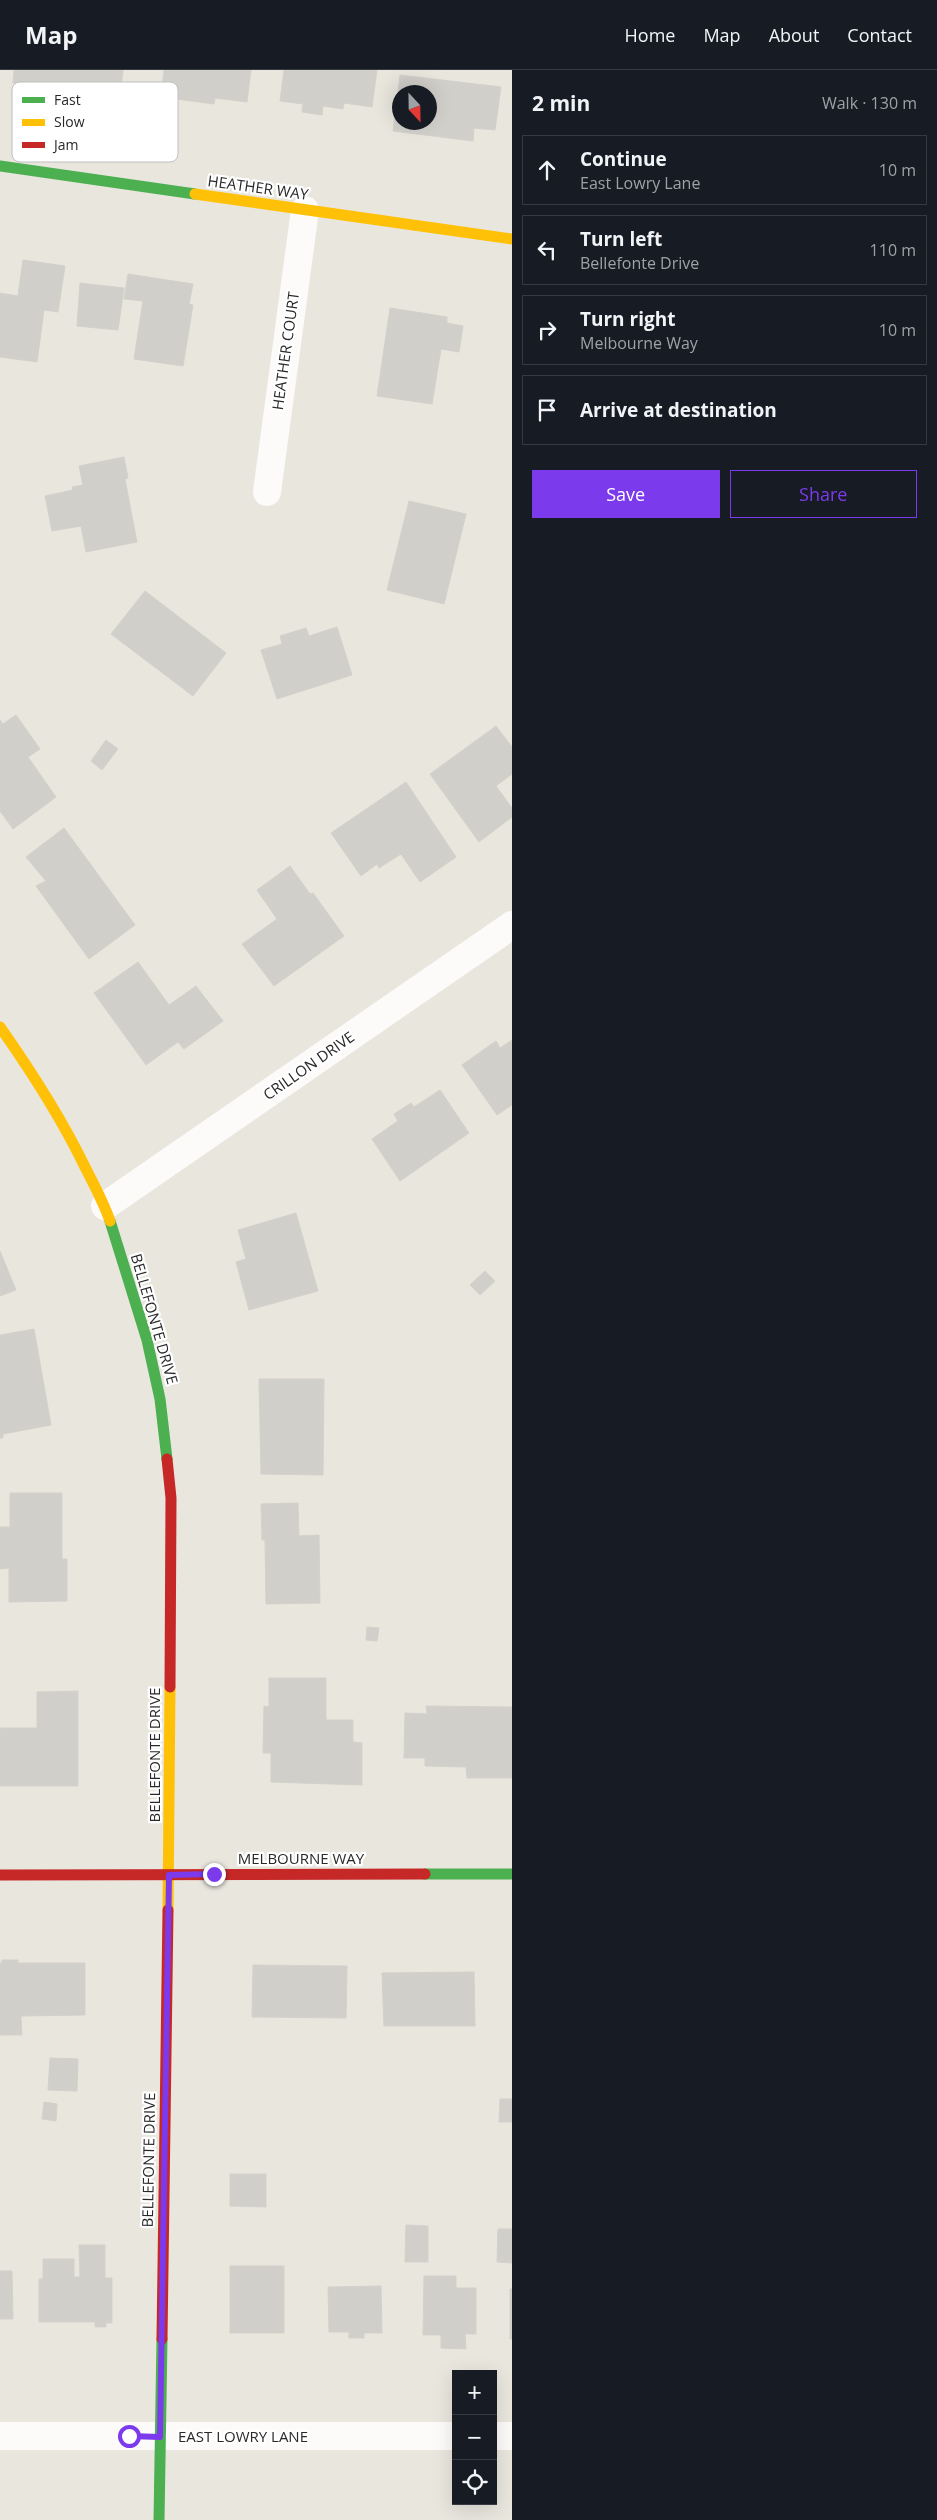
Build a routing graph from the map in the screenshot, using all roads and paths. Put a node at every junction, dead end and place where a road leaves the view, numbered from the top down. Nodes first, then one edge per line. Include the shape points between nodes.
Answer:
1 (0, 166) edge
2 (305, 210) junction
3 (512, 239) edge
4 (267, 492) dead end
5 (512, 925) edge
6 (0, 1027) edge
7 (105, 1206) junction
8 (512, 1874) edge
9 (0, 1875) edge
10 (169, 1875) junction
11 (0, 2436) edge
12 (452, 2436) edge
13 (497, 2436) edge
14 (512, 2436) edge
15 (160, 2437) junction
16 (159, 2520) edge

1 - 2 street, HEATHER WAY
2 - 3 street, HEATHER WAY
2 - 4 street, HEATHER COURT
5 - 7 street, CRILLON DRIVE
6 - 7 street, BELLEFONTE DRIVE via 65,1127
7 - 10 street, BELLEFONTE DRIVE via 149,1348 160,1399 171,1498
8 - 10 street, MELBOURNE WAY
9 - 10 street, MELBOURNE WAY
10 - 15 street, BELLEFONTE DRIVE
11 - 15 street, EAST LOWRY LANE
12 - 15 street, EAST LOWRY LANE
13 - 14 street
15 - 16 street, BELLEFONTE DRIVE

